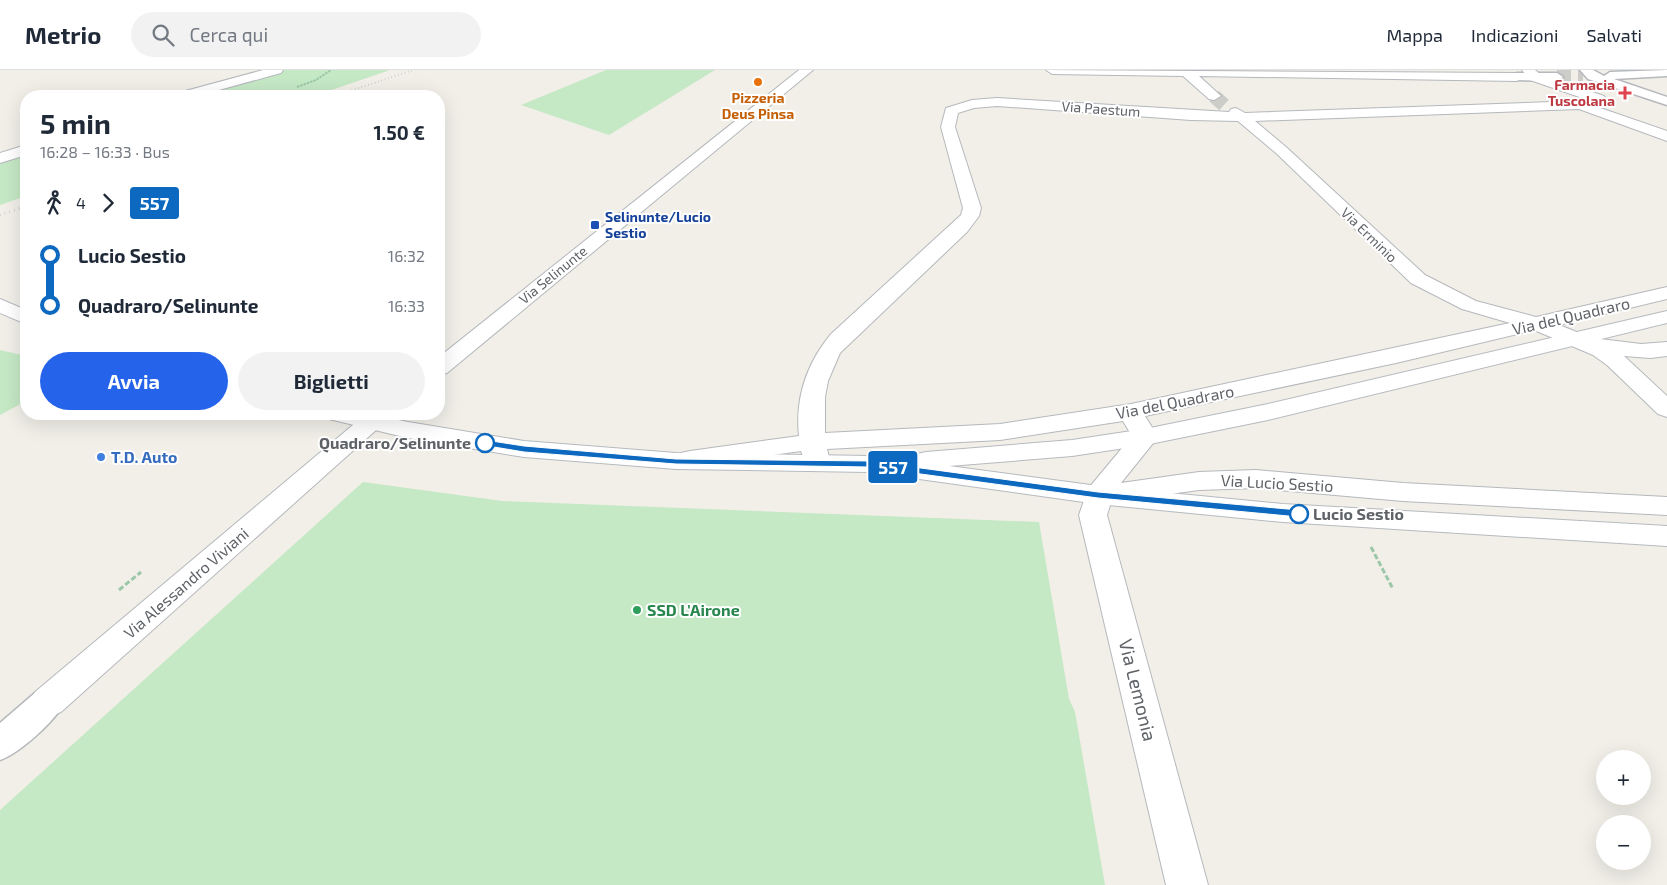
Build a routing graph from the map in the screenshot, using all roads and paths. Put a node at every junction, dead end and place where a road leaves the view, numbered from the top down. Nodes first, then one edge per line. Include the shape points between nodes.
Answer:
1 (278, 70) edge
2 (331, 70) edge
3 (807, 70) edge
4 (1052, 70) edge
5 (1185, 71) edge
6 (1667, 72) edge
7 (1527, 74) edge
8 (1587, 74) edge
9 (1557, 77) tunnel mouth
10 (205, 90) edge
11 (289, 90) dead end
12 (1667, 101) edge
13 (1243, 117) junction
14 (1667, 122) edge
15 (1667, 136) edge
16 (20, 152) edge
17 (0, 158) edge
18 (1667, 293) edge
19 (0, 305) edge
20 (20, 315) edge
21 (1667, 317) edge
22 (1538, 324) junction
23 (1574, 340) junction
24 (1667, 349) edge
25 (445, 363) edge
26 (1667, 409) edge
27 (1131, 412) junction
28 (374, 420) edge
29 (381, 420) edge
30 (1146, 437) junction
31 (814, 452) junction
32 (869, 464) junction
33 (1098, 495) junction
34 (1667, 506) edge
35 (1667, 536) edge
36 (1368, 540) dead end
37 (141, 572) dead end
38 (1393, 589) dead end
39 (119, 590) dead end
40 (48, 702) joint
41 (0, 745) edge
42 (1187, 885) edge

1 - 10 street
2 - 11 path via 316,80
3 - 25 street, Via Selinunte
4 - 5 street
5 - 7 street
5 - 13 street, Via Erminio
6 - 8 street
7 - 9 street
7 - 14 street
8 - 12 street
13 - 15 street, Via Paestum via 1580,105
13 - 22 street, Via Erminio via 1418,279 1480,310
13 - 31 street, Via Paestum via 997,102 972,104 951,111 948,127 972,208 971,214 825,354 809,420
16 - 17 street
18 - 22 street, Via del Quadraro
19 - 20 street
21 - 23 street, Via del Quadraro
22 - 23 street, Via Erminio
22 - 27 street, Via del Quadraro
23 - 24 street, Via del Quadraro via 1632,351
23 - 26 street via 1601,350 1616,360
23 - 30 street, Via del Quadraro via 1268,412
27 - 30 street
27 - 31 street, Via del Quadraro via 1000,432
28 - 40 street, Via Alessandro Viviani
29 - 31 street, Via del Quadraro via 408,430 524,449 676,462
30 - 32 street, Via del Quadraro via 1036,452
30 - 33 street, Via del Quadraro via 1108,478
31 - 32 street, Via del Quadraro
32 - 33 street, Via del Quadraro
33 - 34 street, Via Lucio Sestio via 1199,481 1256,479 1403,492
33 - 35 street, Via Lucio Sestio via 1282,513
33 - 42 street, Via Lemonia via 1093,515
36 - 38 path
37 - 39 path
40 - 41 street, Via Alessandro Viviani

